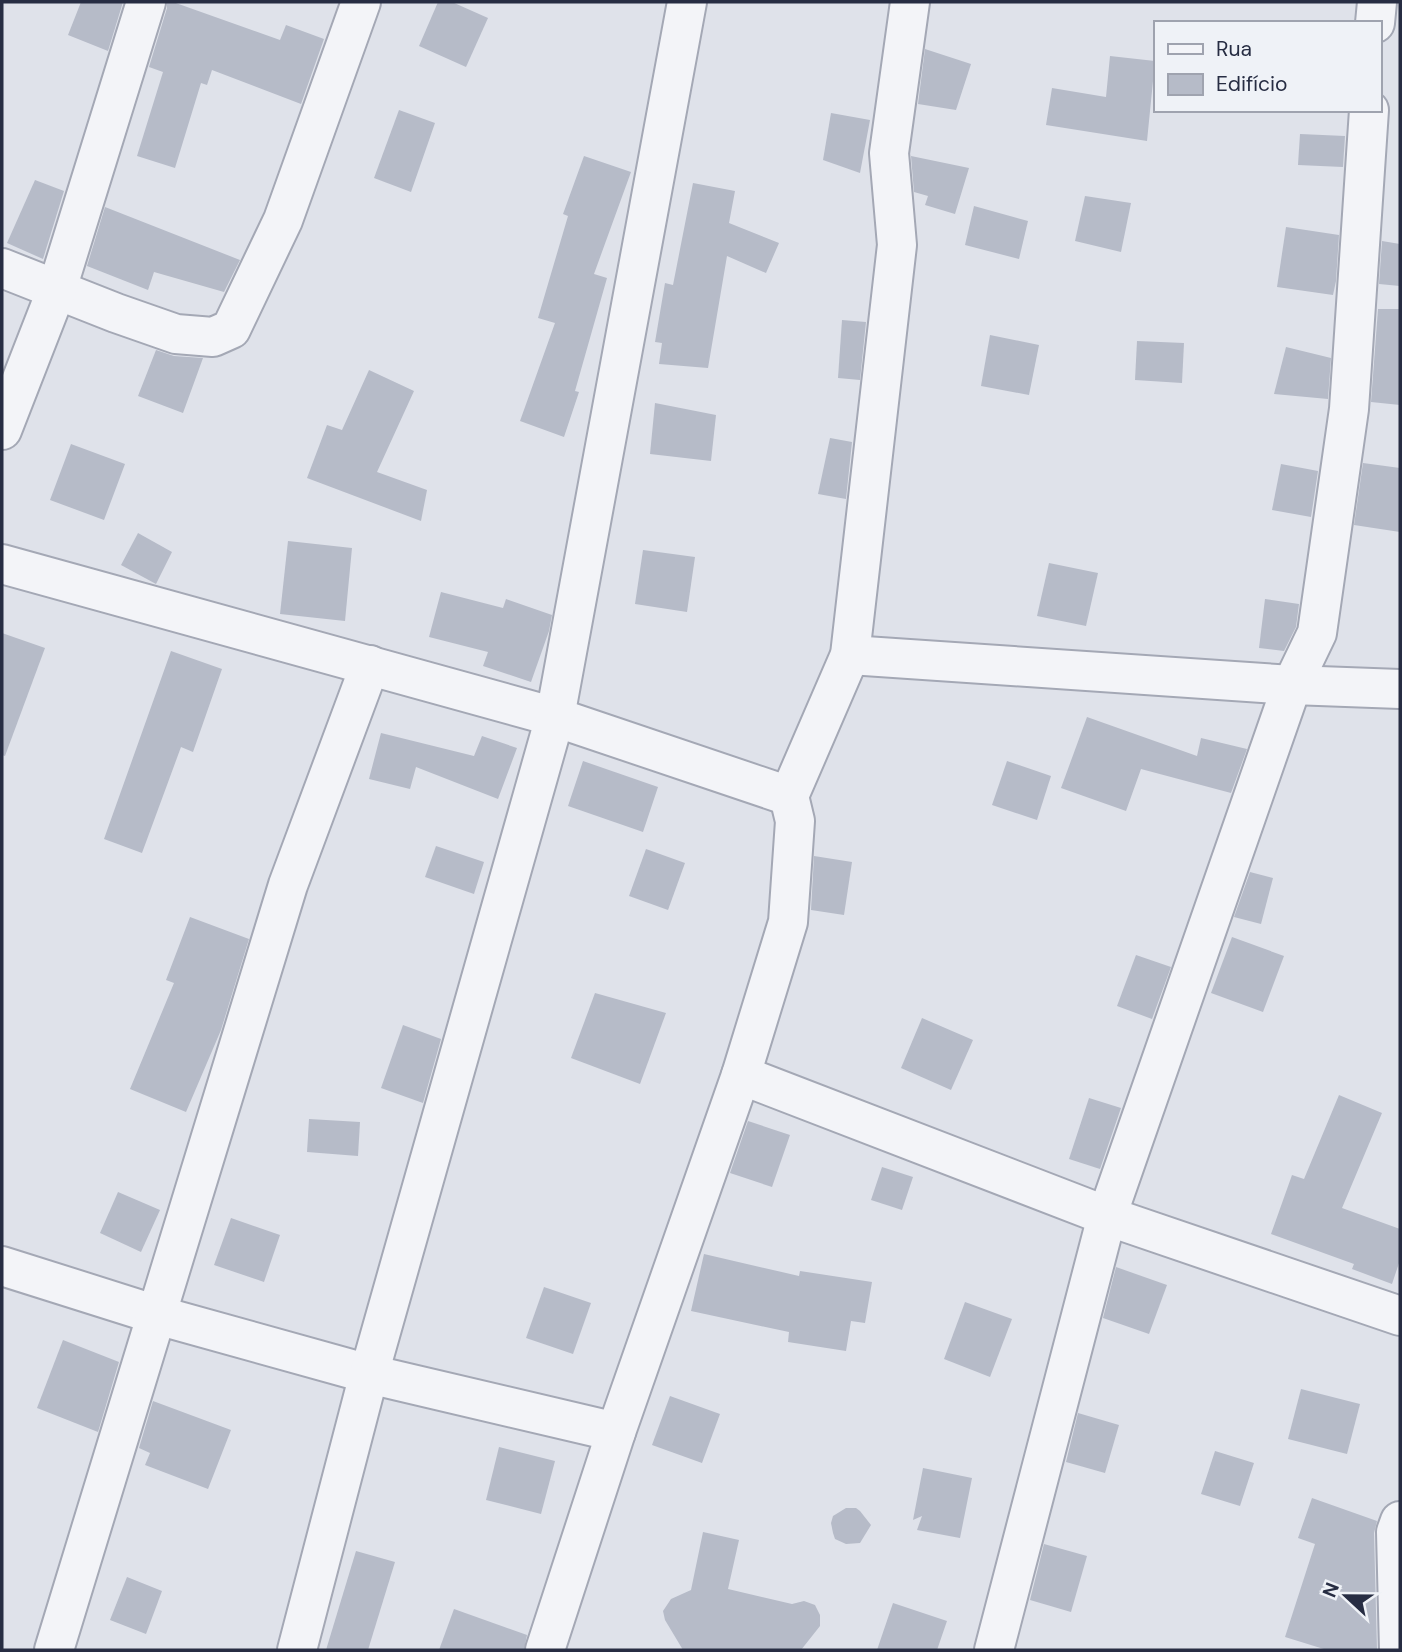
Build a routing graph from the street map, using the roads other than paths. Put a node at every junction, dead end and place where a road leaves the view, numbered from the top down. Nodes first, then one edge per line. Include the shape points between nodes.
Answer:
1 (146, 2) edge
2 (361, 2) edge
3 (687, 2) edge
4 (910, 2) edge
5 (1377, 2) edge
6 (1375, 21) edge
7 (1369, 112) edge
8 (2, 268) edge
9 (57, 289) junction
10 (2, 430) edge
11 (2, 564) edge
12 (850, 655) junction
13 (370, 665) junction
14 (1292, 685) junction
15 (1400, 690) edge
16 (555, 717) junction
17 (789, 796) junction
18 (741, 1075) junction
19 (1107, 1216) junction
20 (2, 1266) edge
21 (157, 1315) junction
22 (1400, 1316) edge
23 (369, 1374) junction
24 (616, 1432) junction
25 (1400, 1521) edge
26 (54, 1650) edge
27 (297, 1650) edge
28 (545, 1650) edge
29 (994, 1650) edge
30 (1399, 1650) edge

1 - 9 street
2 - 9 street via 283,220 231,329 212,337 176,334
3 - 16 street
4 - 12 street via 889,153 897,245
5 - 6 street
7 - 14 street via 1349,409 1317,633
8 - 9 street
9 - 10 street
11 - 13 street
12 - 14 street
12 - 17 street
13 - 16 street
13 - 21 street via 288,885
14 - 15 street
14 - 19 street
16 - 17 street
16 - 23 street
17 - 18 street via 794,821 788,922
18 - 19 street
18 - 24 street
19 - 22 street
19 - 29 street
20 - 21 street
21 - 23 street
21 - 26 street
23 - 24 street
23 - 27 street
24 - 28 street
25 - 30 street via 1396,1532

